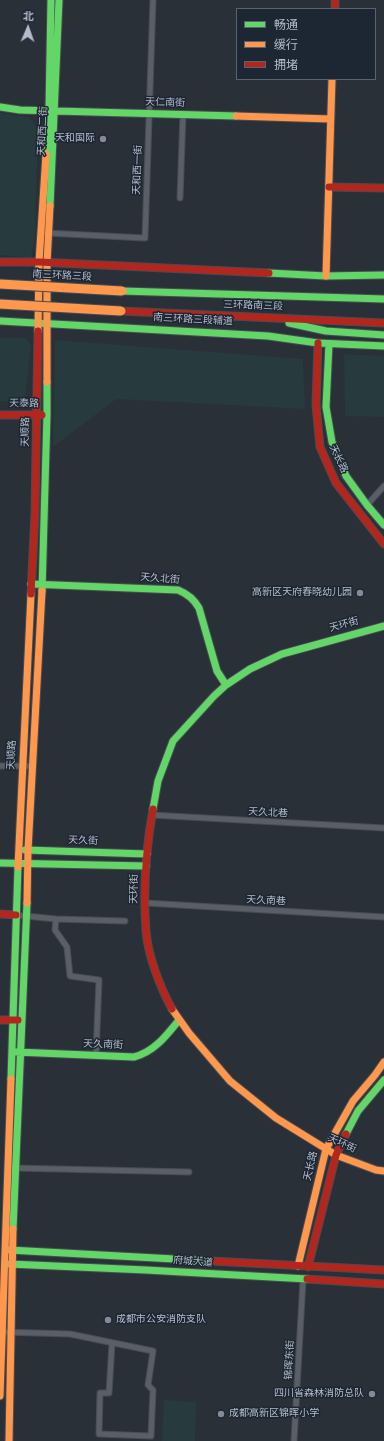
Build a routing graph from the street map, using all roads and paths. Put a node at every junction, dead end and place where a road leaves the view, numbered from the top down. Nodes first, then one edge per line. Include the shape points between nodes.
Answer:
1 (51, 0) edge
2 (59, 0) edge
3 (153, 0) edge
4 (332, 80) edge
5 (0, 107) edge
6 (52, 110) junction
7 (149, 114) junction
8 (183, 114) junction
9 (330, 119) junction
10 (329, 186) junction
11 (384, 188) edge
12 (180, 198) dead end
13 (45, 233) junction
14 (0, 262) edge
15 (43, 262) junction
16 (384, 275) edge
17 (326, 276) junction
18 (0, 284) edge
19 (122, 291) joint
20 (384, 295) edge
21 (356, 298) junction
22 (384, 299) edge
23 (0, 304) edge
24 (266, 318) junction
25 (0, 321) edge
26 (384, 322) edge
27 (42, 323) junction
28 (384, 335) edge
29 (318, 343) junction
30 (329, 344) junction
31 (384, 346) edge
32 (0, 415) edge
33 (38, 415) junction
34 (47, 415) junction
35 (384, 486) edge
36 (368, 505) junction
37 (384, 525) edge
38 (384, 544) edge
39 (31, 584) junction
40 (42, 585) junction
41 (384, 626) edge
42 (226, 685) junction
43 (0, 766) edge
44 (22, 766) junction
45 (32, 766) junction
46 (152, 815) junction
47 (384, 828) edge
48 (18, 850) junction
49 (28, 850) junction
50 (147, 854) junction
51 (0, 863) edge
52 (18, 863) junction
53 (28, 863) junction
54 (146, 866) junction
55 (146, 903) junction
56 (0, 914) edge
57 (16, 915) junction
58 (27, 916) junction
59 (384, 917) edge
60 (56, 919) junction
61 (124, 921) dead end
62 (0, 1020) edge
63 (18, 1020) junction
64 (179, 1020) junction
65 (16, 1052) junction
66 (96, 1055) junction
67 (384, 1062) edge
68 (384, 1080) edge
69 (326, 1149) junction
70 (336, 1155) junction
71 (11, 1168) junction
72 (189, 1172) dead end
73 (384, 1172) edge
74 (4, 1250) edge
75 (4, 1264) edge
76 (298, 1266) junction
77 (308, 1267) junction
78 (384, 1270) edge
79 (303, 1280) junction
80 (384, 1284) edge
81 (7, 1332) junction
82 (112, 1343) junction
83 (0, 1396) edge
84 (9, 1441) edge
85 (294, 1441) edge

1 - 6 main road, 天和西二街
2 - 6 main road, 天和西二街
3 - 7 street, 天和西一街
4 - 9 main road
5 - 6 main road, 天仁南街
6 - 7 main road, 天仁南街
6 - 13 main road, 天和西二街
7 - 8 main road, 天仁南街
7 - 13 street, 天和西一街 via 145,238
8 - 9 main road, 天仁南街
8 - 12 street
9 - 10 main road
10 - 11 main road
10 - 17 main road
13 - 15 main road, 天和西二街
14 - 15 main road
15 - 17 main road
15 - 27 main road, 天顺路
16 - 17 main road
18 - 19 main road, 南三环路三段, bridge
19 - 21 main road, 三环路南三段
20 - 21 main road
21 - 22 main road, 三环路南三段
23 - 24 main road, 三环路南三段, bridge
24 - 26 main road, 三环路南三段
24 - 28 main road via 326,331
25 - 27 main road, 南三环路三段辅道
27 - 29 main road, 南三环路三段辅道 via 268,336
27 - 33 main road, 天顺路
27 - 34 main road, 天顺路
29 - 30 main road, 南三环路三段辅道
29 - 38 main road, 天长路 via 316,405 320,447 336,482
30 - 31 main road, 南三环路三段辅道
30 - 36 main road, 天长路 via 326,407 332,442 346,476
32 - 33 main road, 天泰路
33 - 34 main road, 天泰路
33 - 39 main road, 天顺路
34 - 40 main road, 天顺路
35 - 36 street
36 - 37 main road, 天长路
39 - 40 main road, 天久北街
39 - 44 main road, 天顺路
40 - 42 main road, 天久北街 via 178,590 187,593 195,599 199,608 217,671
40 - 45 main road, 天顺路
41 - 42 main road, 天环街 via 282,654 250,669
42 - 46 main road, 天环街 via 174,741 158,781
43 - 44 street
44 - 45 street
44 - 48 main road, 天顺路
45 - 49 main road, 天顺路
46 - 47 street, 天久北巷
46 - 50 main road, 天环街
48 - 49 main road, 天久街
48 - 52 main road, 天顺路
49 - 50 main road, 天久街
49 - 53 main road, 天顺路
50 - 54 main road, 天环街
51 - 52 main road
52 - 53 main road
52 - 57 main road, 天顺路
53 - 54 main road
53 - 58 main road, 天顺路
54 - 55 main road, 天环街
55 - 59 street, 天久南巷
55 - 64 main road, 天环街 via 146,932 152,961 171,1008
56 - 57 main road
57 - 58 street
57 - 63 main road, 天顺路
58 - 60 street
58 - 63 main road, 天顺路
60 - 61 street
60 - 66 street via 55,930 67,946 70,976 99,980
62 - 63 main road
63 - 65 main road, 天顺路
64 - 66 main road, 天久南街 via 150,1051 143,1055
64 - 69 main road, 天环街 via 230,1080 276,1118
65 - 66 main road, 天久南街
65 - 71 main road, 天顺路
67 - 69 main road, 天长路 via 353,1101
68 - 70 main road via 358,1111
69 - 70 main road, 天环街
69 - 76 main road, 天长路
70 - 73 main road, 天环街
70 - 77 main road
71 - 72 street
71 - 74 main road, 天顺路
74 - 75 main road, 天顺路
74 - 76 main road, 府城大道
75 - 79 main road, 府城大道
75 - 81 main road, 天顺路
76 - 77 main road, 府城大道
77 - 78 main road, 府城大道
79 - 80 main road, 府城大道
79 - 85 street, 锦晖东街
81 - 82 street via 70,1334
81 - 83 main road
81 - 84 main road
82 - 82 street via 153,1351 148,1385 153,1390 151,1436 99,1434 100,1393 109,1393

